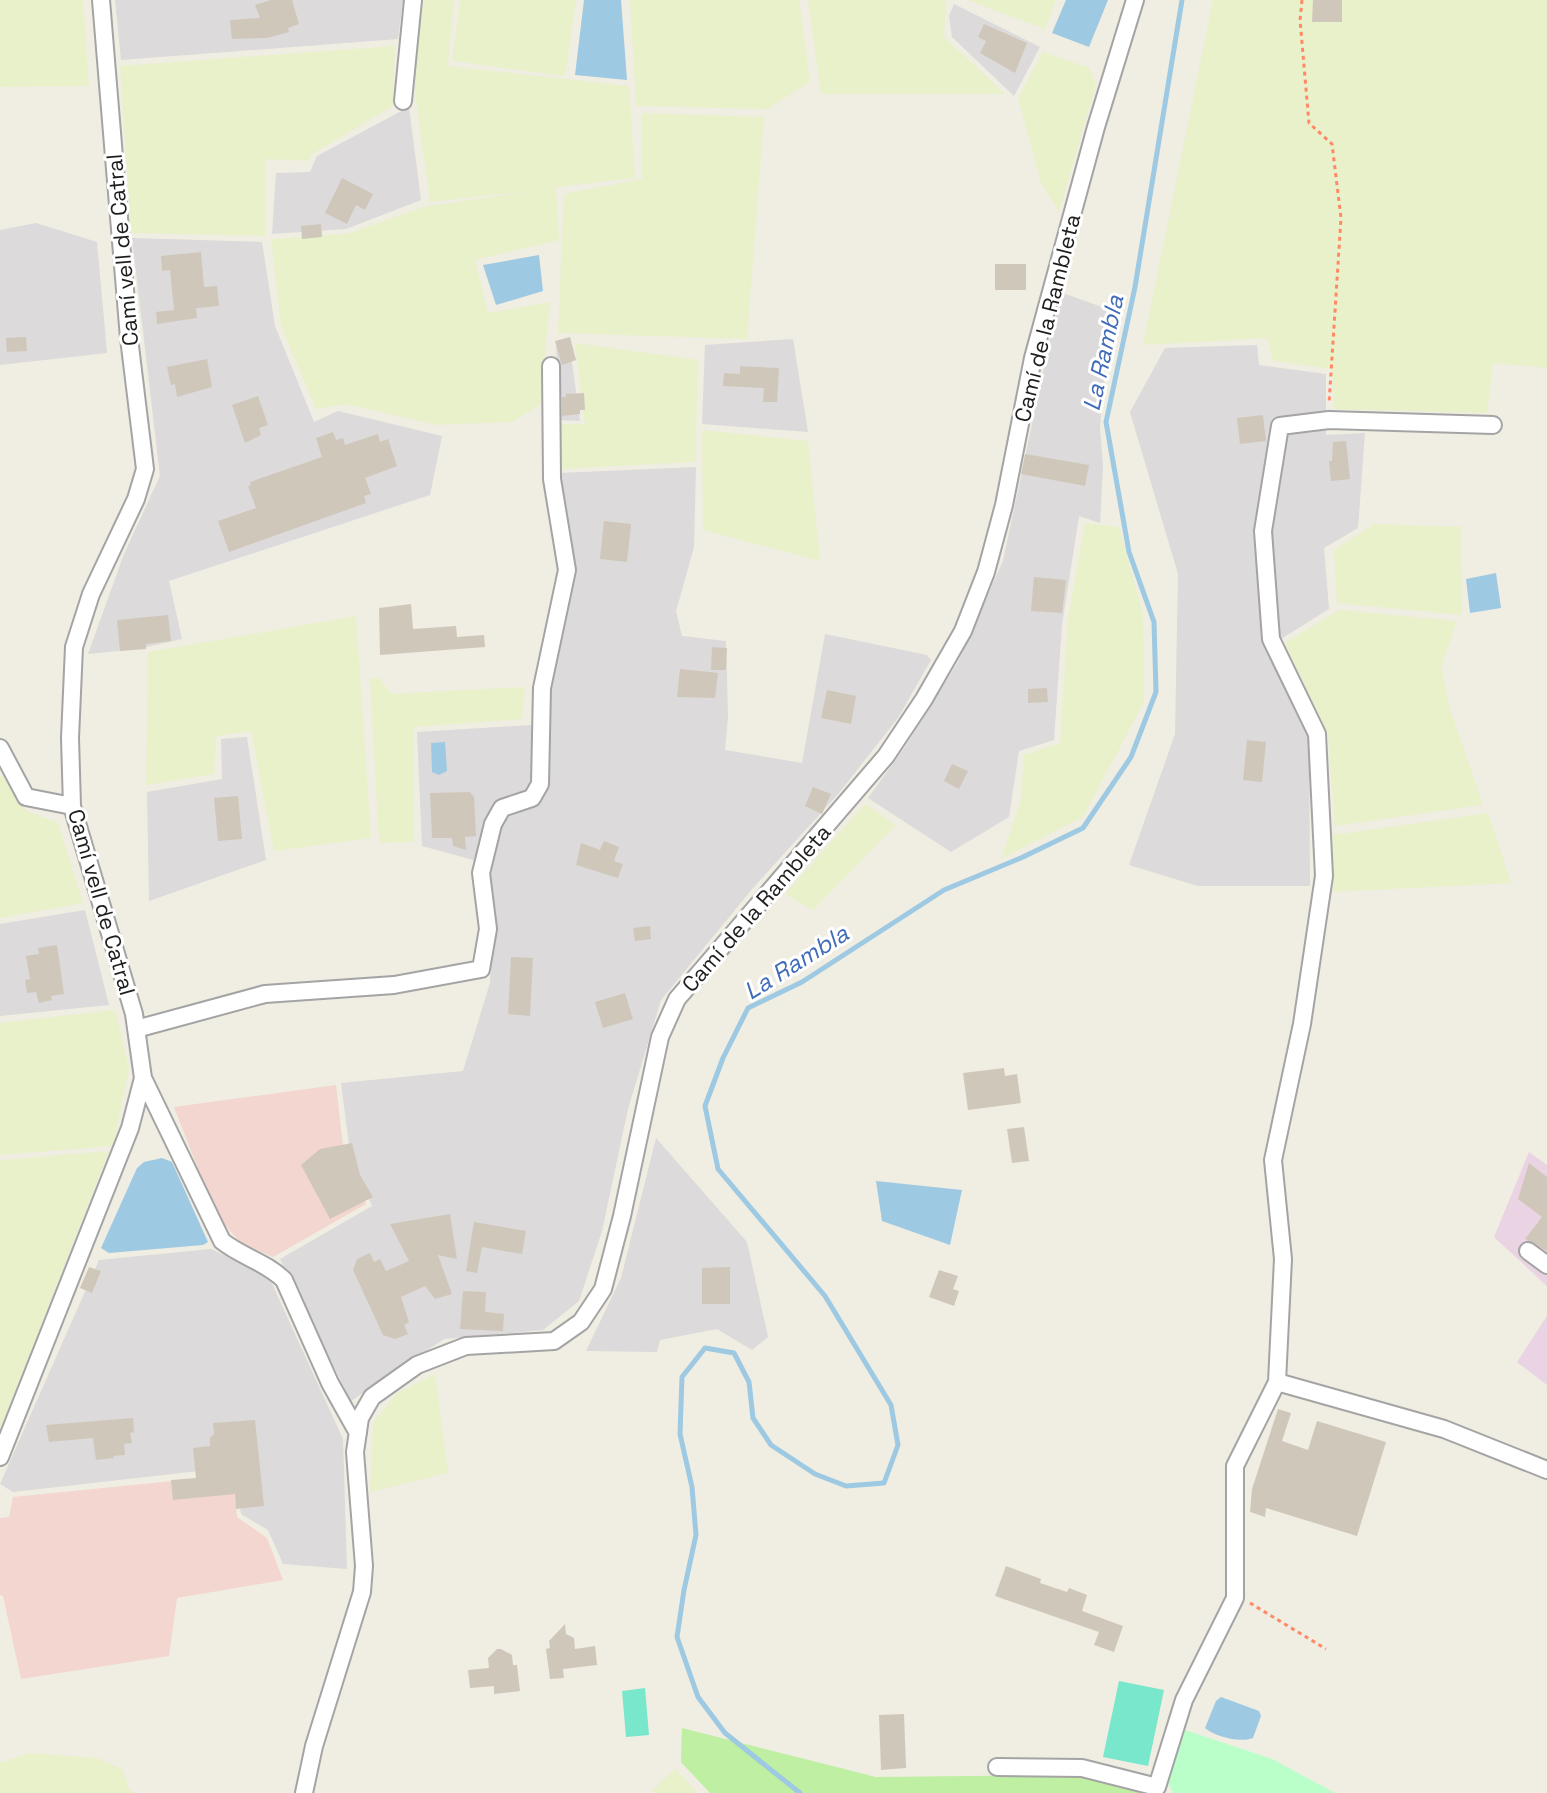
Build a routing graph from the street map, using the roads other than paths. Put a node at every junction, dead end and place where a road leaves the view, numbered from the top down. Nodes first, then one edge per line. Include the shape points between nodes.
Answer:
1 (101, 0) edge
2 (413, 0) edge
3 (1135, 0) edge
4 (403, 101) dead end
5 (551, 366) dead end
6 (1493, 425) dead end
7 (0, 748) edge
8 (72, 806) junction
9 (136, 1029) junction
10 (143, 1078) junction
11 (1528, 1251) dead end
12 (1547, 1265) edge
13 (1277, 1382) junction
14 (358, 1433) junction
15 (0, 1457) edge
16 (1547, 1470) edge
17 (997, 1767) dead end
18 (304, 1793) edge

1 - 8 street, Camí vell de Catral via 145,469 74,647
2 - 4 street
3 - 14 street, Camí de la Rambleta via 1033,358 986,572 963,631 886,756 677,999 660,1037 603,1289 581,1322 554,1341 466,1346 417,1365 372,1397
5 - 9 street via 552,479 567,570 542,688 540,784 532,798 502,808 481,873 488,929 481,969 394,985 265,994
6 - 13 street via 1329,420 1280,426 1263,531 1271,639 1317,734 1324,876 1302,1024 1273,1160 1283,1259
7 - 8 street via 26,797
8 - 9 street, Camí vell de Catral
9 - 10 street, Camí vell de Catral
10 - 14 street via 222,1241 284,1280
10 - 15 street, Camí vell de Catral via 130,1128
11 - 12 street
13 - 16 street via 1444,1429
13 - 17 street via 1235,1466 1235,1598 1184,1700 1157,1787 1082,1768
14 - 18 street, Camí de la Rambleta via 362,1592

